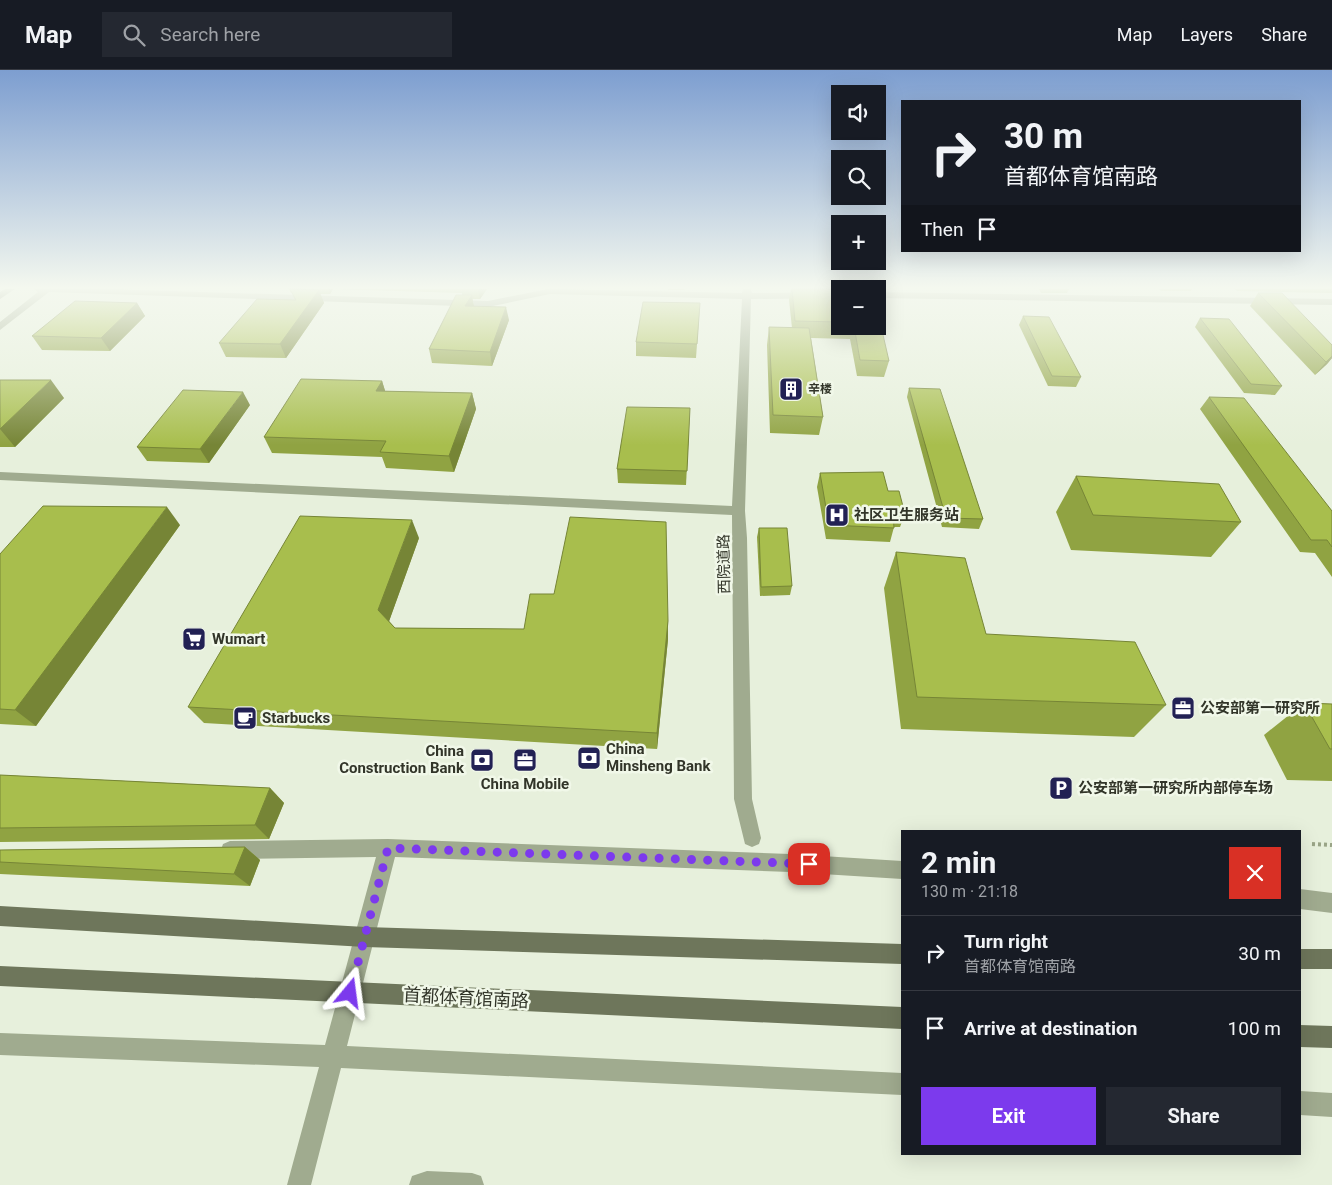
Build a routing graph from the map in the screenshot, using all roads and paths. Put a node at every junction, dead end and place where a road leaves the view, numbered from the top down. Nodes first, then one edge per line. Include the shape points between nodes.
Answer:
1 (746, 341) edge
2 (0, 476) edge
3 (738, 512) junction
4 (752, 838) dead end
5 (1312, 844) dead end
6 (1332, 845) edge
7 (388, 848) junction
8 (209, 850) edge
9 (901, 870) edge
10 (1301, 899) edge
11 (1332, 903) edge
12 (0, 916) edge
13 (365, 937) junction
14 (901, 954) edge
15 (1301, 959) edge
16 (1332, 959) edge
17 (0, 976) edge
18 (350, 993) junction
19 (901, 1018) edge
20 (1301, 1036) edge
21 (1332, 1038) edge
22 (0, 1044) edge
23 (333, 1056) junction
24 (901, 1084) edge
25 (1301, 1103) edge
26 (1332, 1105) edge
27 (299, 1185) edge
28 (421, 1185) edge
29 (472, 1185) edge

1 - 3 street, 西院道路
2 - 3 street
3 - 4 street, 西院道路 via 743,799
5 - 6 path
7 - 8 street
7 - 9 street
7 - 13 street
10 - 11 street
12 - 13 main road
13 - 14 main road
13 - 18 street
15 - 16 main road
17 - 18 main road, 首都体育馆南路
18 - 19 main road, 首都体育馆南路
18 - 23 street
20 - 21 main road
22 - 23 street
23 - 24 street
23 - 27 street
25 - 26 street
28 - 29 street

